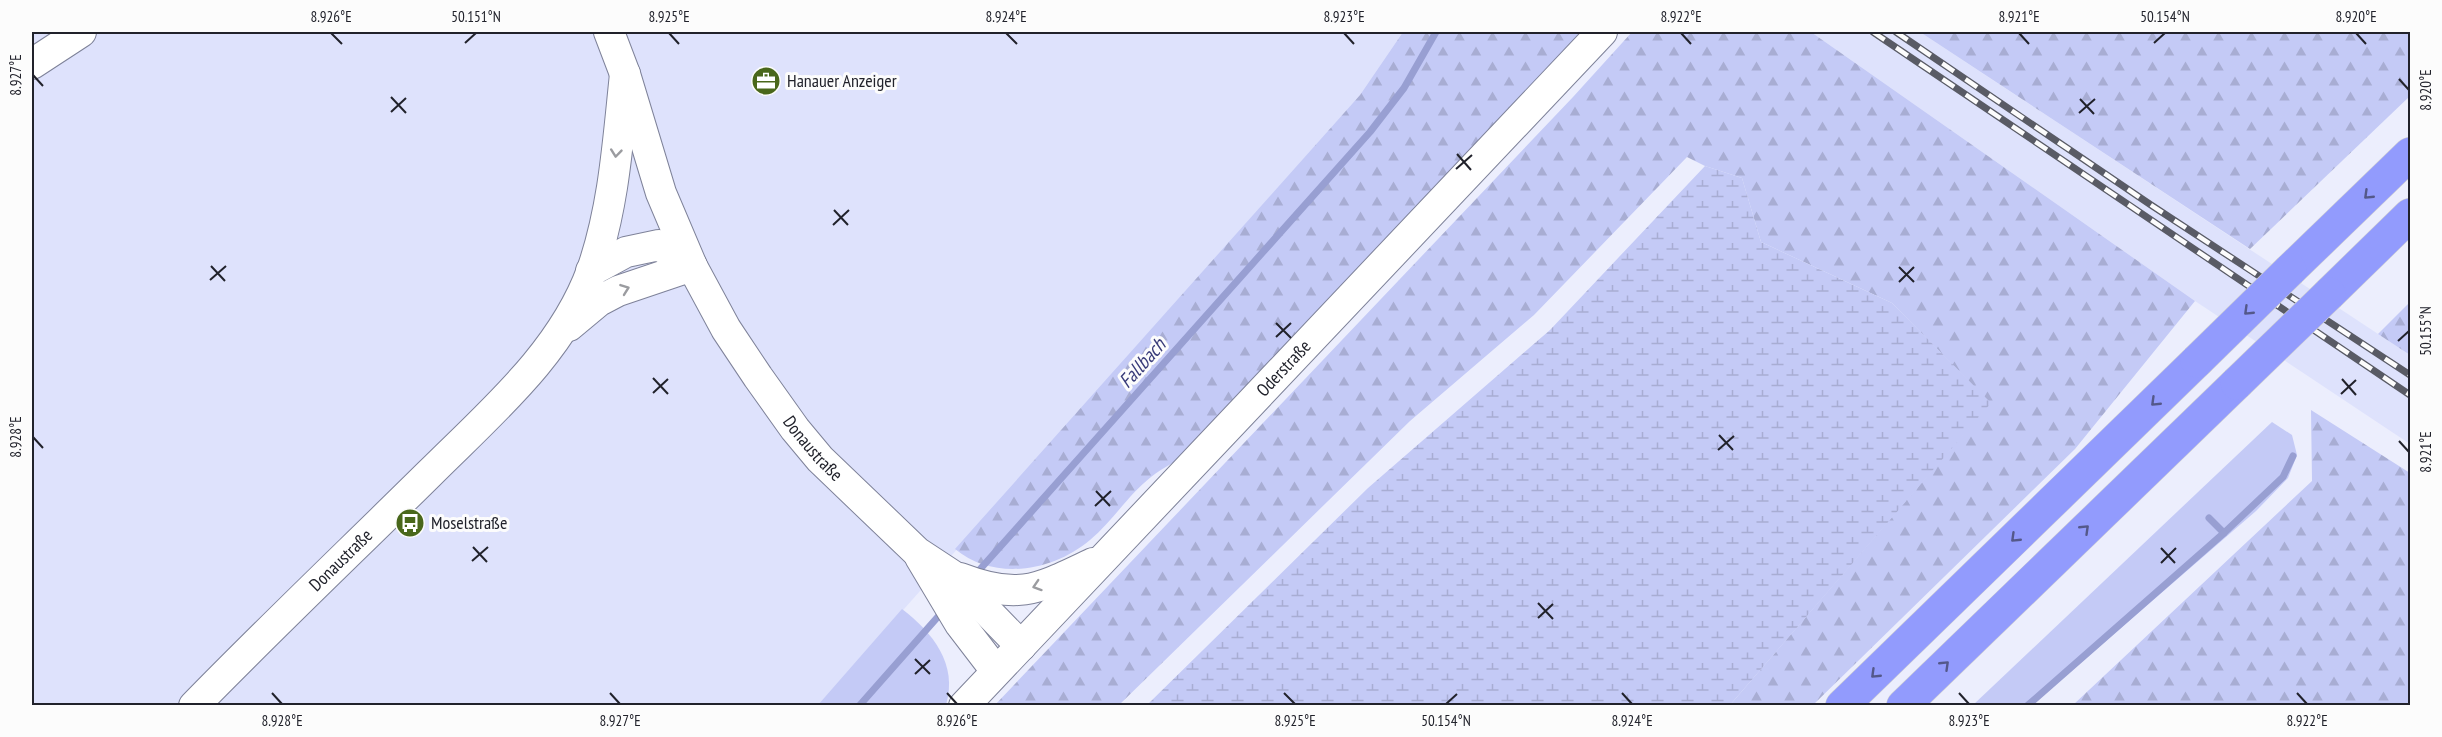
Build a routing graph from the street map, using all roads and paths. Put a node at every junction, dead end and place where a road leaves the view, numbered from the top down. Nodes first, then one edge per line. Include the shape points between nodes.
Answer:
1 (81, 32) edge
2 (609, 32) edge
3 (1602, 32) edge
4 (32, 64) edge
5 (625, 74) junction
6 (2410, 154) edge
7 (2410, 215) edge
8 (692, 266) junction
9 (591, 272) junction
10 (560, 333) junction
11 (1110, 555) junction
12 (947, 586) junction
13 (985, 596) junction
14 (1021, 646) junction
15 (996, 672) junction
16 (194, 705) edge
17 (964, 705) edge
18 (1842, 705) edge
19 (1903, 705) edge

1 - 4 street
2 - 5 street
3 - 11 street, Oderstraße
5 - 8 street via 661,193
5 -> 9 street, Donaustraße via 611,202
6 -> 18 highway, bridge
19 -> 7 highway, bridge
8 - 9 street, Donaustraße via 659,245 626,252
10 -> 8 street, Donaustraße via 599,301 618,291
8 - 12 street, Donaustraße via 726,329 795,429
9 - 10 street, Donaustraße
10 - 16 street, Donaustraße via 544,356 448,455
11 -> 13 street via 1036,587
11 - 14 street, Oderstraße
12 - 13 street
12 - 15 street, Donaustraße via 960,624
13 - 14 street
14 - 15 street, Oderstraße
15 - 17 street, Oderstraße

